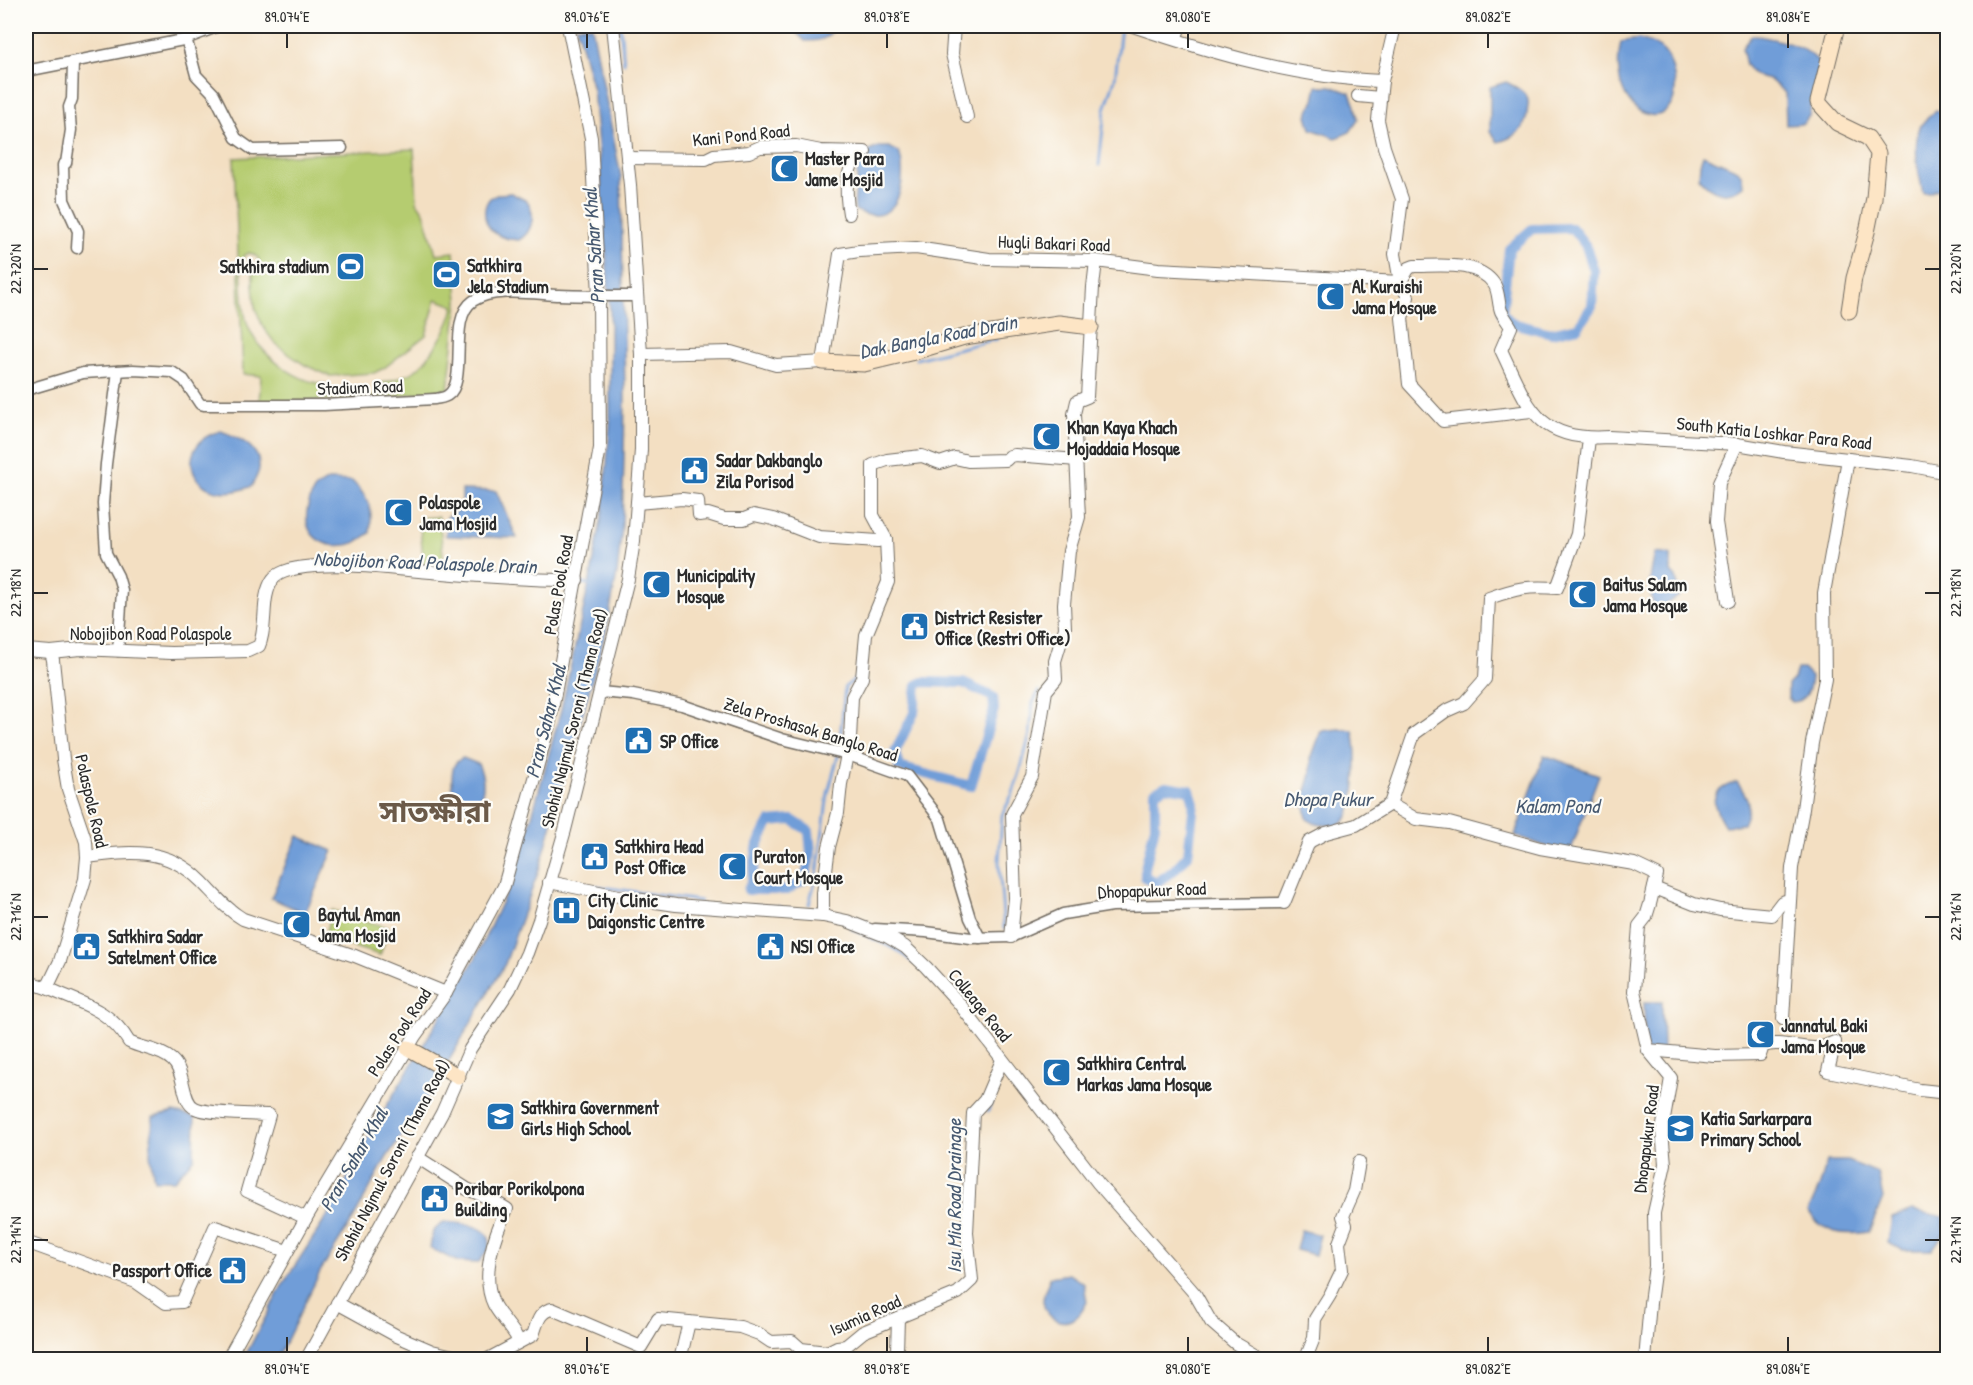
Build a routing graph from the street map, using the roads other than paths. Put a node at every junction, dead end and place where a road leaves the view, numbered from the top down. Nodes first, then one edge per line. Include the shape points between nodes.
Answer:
1 (219, 26) edge
2 (568, 26) edge
3 (613, 26) edge
4 (954, 26) edge
5 (1133, 26) edge
6 (1179, 26) edge
7 (1395, 26) edge
8 (1837, 26) edge
9 (186, 38) junction
10 (1175, 39) junction
11 (73, 63) junction
12 (26, 71) edge
13 (1382, 81) junction
14 (1358, 96) dead end
15 (1380, 98) junction
16 (967, 117) dead end
17 (342, 148) dead end
18 (627, 158) junction
19 (849, 213) dead end
20 (77, 248) dead end
21 (1096, 261) junction
22 (1400, 282) junction
23 (599, 295) junction
24 (636, 296) junction
25 (1849, 311) dead end
26 (1092, 327) junction
27 (641, 354) junction
28 (823, 362) junction
29 (118, 371) junction
30 (26, 390) edge
31 (1531, 411) junction
32 (1589, 438) junction
33 (1737, 444) junction
34 (1848, 459) junction
35 (1077, 460) junction
36 (1947, 473) edge
37 (637, 503) junction
38 (886, 539) junction
39 (578, 580) junction
40 (1728, 601) dead end
41 (26, 650) edge
42 (118, 651) junction
43 (51, 652) junction
44 (600, 692) junction
45 (848, 755) junction
46 (1390, 804) junction
47 (87, 857) junction
48 (549, 882) junction
49 (1654, 888) junction
50 (1790, 900) junction
51 (1284, 903) joint
52 (824, 916) junction
53 (871, 929) junction
54 (1011, 937) junction
55 (980, 938) junction
56 (26, 982) edge
57 (47, 988) junction
58 (446, 993) junction
59 (1783, 1019) dead end
60 (408, 1048) junction
61 (1648, 1050) junction
62 (1002, 1060) junction
63 (458, 1076) junction
64 (1947, 1093) edge
65 (417, 1157) junction
66 (1359, 1162) dead end
67 (306, 1218) junction
68 (26, 1242) edge
69 (287, 1251) junction
70 (337, 1303) junction
71 (898, 1318) junction
72 (689, 1322) junction
73 (518, 1342) junction
74 (227, 1359) edge
75 (306, 1359) edge
76 (471, 1359) edge
77 (486, 1359) edge
78 (680, 1359) edge
79 (903, 1359) edge
80 (1264, 1359) edge
81 (1308, 1359) edge
82 (1646, 1359) edge

1 - 9 street
2 - 23 street, Polas Pool Road via 591,138
3 - 18 street, Shohid Najmul Soroni (Thana Road)
4 - 16 street via 952,54
5 - 10 street
6 - 10 street
7 - 13 street
8 - 25 main road via 1818,102 1837,123 1868,138 1878,153 1872,210
9 - 11 street
9 - 17 street via 196,75 214,94 236,138 253,150
10 - 13 street via 1299,73
11 - 12 street
11 - 20 street via 71,130 63,165 64,200 78,231
13 - 15 street
14 - 15 street
15 - 22 street via 1378,120 1402,200 1395,254
18 - 19 street, Kani Pond Road via 706,159 760,147 796,146 862,152 852,162 847,180
18 - 24 street, Shohid Najmul Soroni (Thana Road)
21 - 22 street, Hugli Bakari Road via 1158,269
21 - 26 street
21 - 28 street, Hugli Bakari Road via 989,258 916,248 840,254
22 - 31 street via 1408,297 1402,318 1409,384 1443,421
22 - 31 street, South Katia Loshkar Para Road via 1414,266 1450,265 1470,268 1495,285 1501,311 1511,327 1501,350
23 - 24 street, Stadium Road
23 - 29 street, Stadium Road via 512,292 474,300 460,327 457,376 452,390 435,399 336,405 204,405 184,380 172,372
23 - 39 street, Polas Pool Road via 600,448
24 - 27 street, Shohid Najmul Soroni (Thana Road)
26 - 28 main road via 1059,323 964,337 864,364
26 - 35 street via 1088,397 1077,401 1074,414
27 - 28 street via 731,352 776,365
27 - 37 street, Shohid Najmul Soroni (Thana Road)
29 - 30 street, Stadium Road via 83,373
29 - 42 street via 103,504 106,553 122,591
31 - 32 street, South Katia Loshkar Para Road via 1551,428
32 - 33 street, South Katia Loshkar Para Road
32 - 46 street via 1577,534 1557,588 1532,586 1489,598 1485,679 1464,703 1414,734
33 - 34 street, South Katia Loshkar Para Road
33 - 40 street via 1719,483 1716,522
34 - 36 street, South Katia Loshkar Para Road
34 - 50 street via 1824,593 1825,679 1792,868
35 - 38 street via 1015,455 1006,460 955,458 940,463 922,456 877,462 873,465 873,515
35 - 54 street via 1079,518 1068,550 1065,628 1055,661 1056,679 1046,691 1032,777 1012,814 1015,898
37 - 38 street via 698,501 699,515 744,519 754,515 819,537
37 - 44 street, Shohid Najmul Soroni (Thana Road) via 628,579
38 - 45 street via 888,582 866,635 862,678 852,697
39 - 42 street, Nobojibon Road Polaspole via 362,566 295,568 273,579 262,638 259,646 249,651
39 - 58 street, Polas Pool Road via 550,721 504,886
41 - 43 street, Nobojibon Road Polaspole
42 - 43 street, Nobojibon Road Polaspole
43 - 47 street, Polaspole Road via 68,789 86,842
44 - 45 street, Zela Proshasok Banglo Road via 682,705 782,739
44 - 48 street, Shohid Najmul Soroni (Thana Road)
45 - 52 street via 829,847
45 - 55 street, Zela Proshasok Banglo Road via 907,776 940,819 970,918
46 - 49 street via 1416,819 1449,823 1540,848 1634,864 1657,875
46 - 51 street, Dhopapukur Road via 1356,825 1309,842
47 - 57 street, Polaspole Road via 60,961
47 - 58 street via 138,853 175,860 243,919 355,956
48 - 52 street, Colleage Road via 676,904
48 - 63 street, Shohid Najmul Soroni (Thana Road) via 527,953
49 - 50 street via 1694,904 1740,913 1773,915 1782,902
49 - 61 street, Dhopapukur Road via 1646,917 1639,926 1634,991
50 - 59 street
51 - 54 street, Dhopapukur Road via 1112,906 1063,914
52 - 53 street, Colleage Road
53 - 55 street, Dhopapukur Road
53 - 62 street, Colleage Road via 905,947 926,967
54 - 55 street, Dhopapukur Road
56 - 57 street
57 - 67 street via 93,1007 121,1028 129,1042 173,1060 194,1108 269,1115 247,1191
58 - 60 street, Polas Pool Road
60 - 63 main road
60 - 67 street, Polas Pool Road
61 - 64 street via 1715,1056 1760,1055 1762,1046 1771,1043 1820,1048 1835,1042 1828,1071
61 - 82 street, Dhopapukur Road via 1671,1078 1662,1131 1665,1164 1654,1213 1655,1266
62 - 71 street, Isumia Road via 985,1100 974,1113 968,1233 972,1280 958,1293
62 - 80 street, Colleage Road via 1098,1183 1195,1294 1211,1322 1235,1343
63 - 65 street, Shohid Najmul Soroni (Thana Road)
65 - 70 street, Shohid Najmul Soroni (Thana Road)
65 - 73 street via 507,1209 490,1255 490,1291 494,1305
66 - 81 street via 1354,1191 1343,1216 1346,1225 1339,1243 1342,1270 1315,1318
67 - 69 street, Polas Pool Road
68 - 69 street via 136,1282 166,1303 182,1302 214,1227
69 - 74 street, Polas Pool Road
70 - 75 street, Shohid Najmul Soroni (Thana Road)
70 - 76 street via 432,1351
71 - 72 street, Isumia Road via 827,1352 801,1349 792,1341 771,1342 740,1327
71 - 79 street via 897,1351
72 - 73 street, Isumia Road via 658,1319 641,1347 552,1308 540,1316 533,1335
72 - 78 street
73 - 77 street

